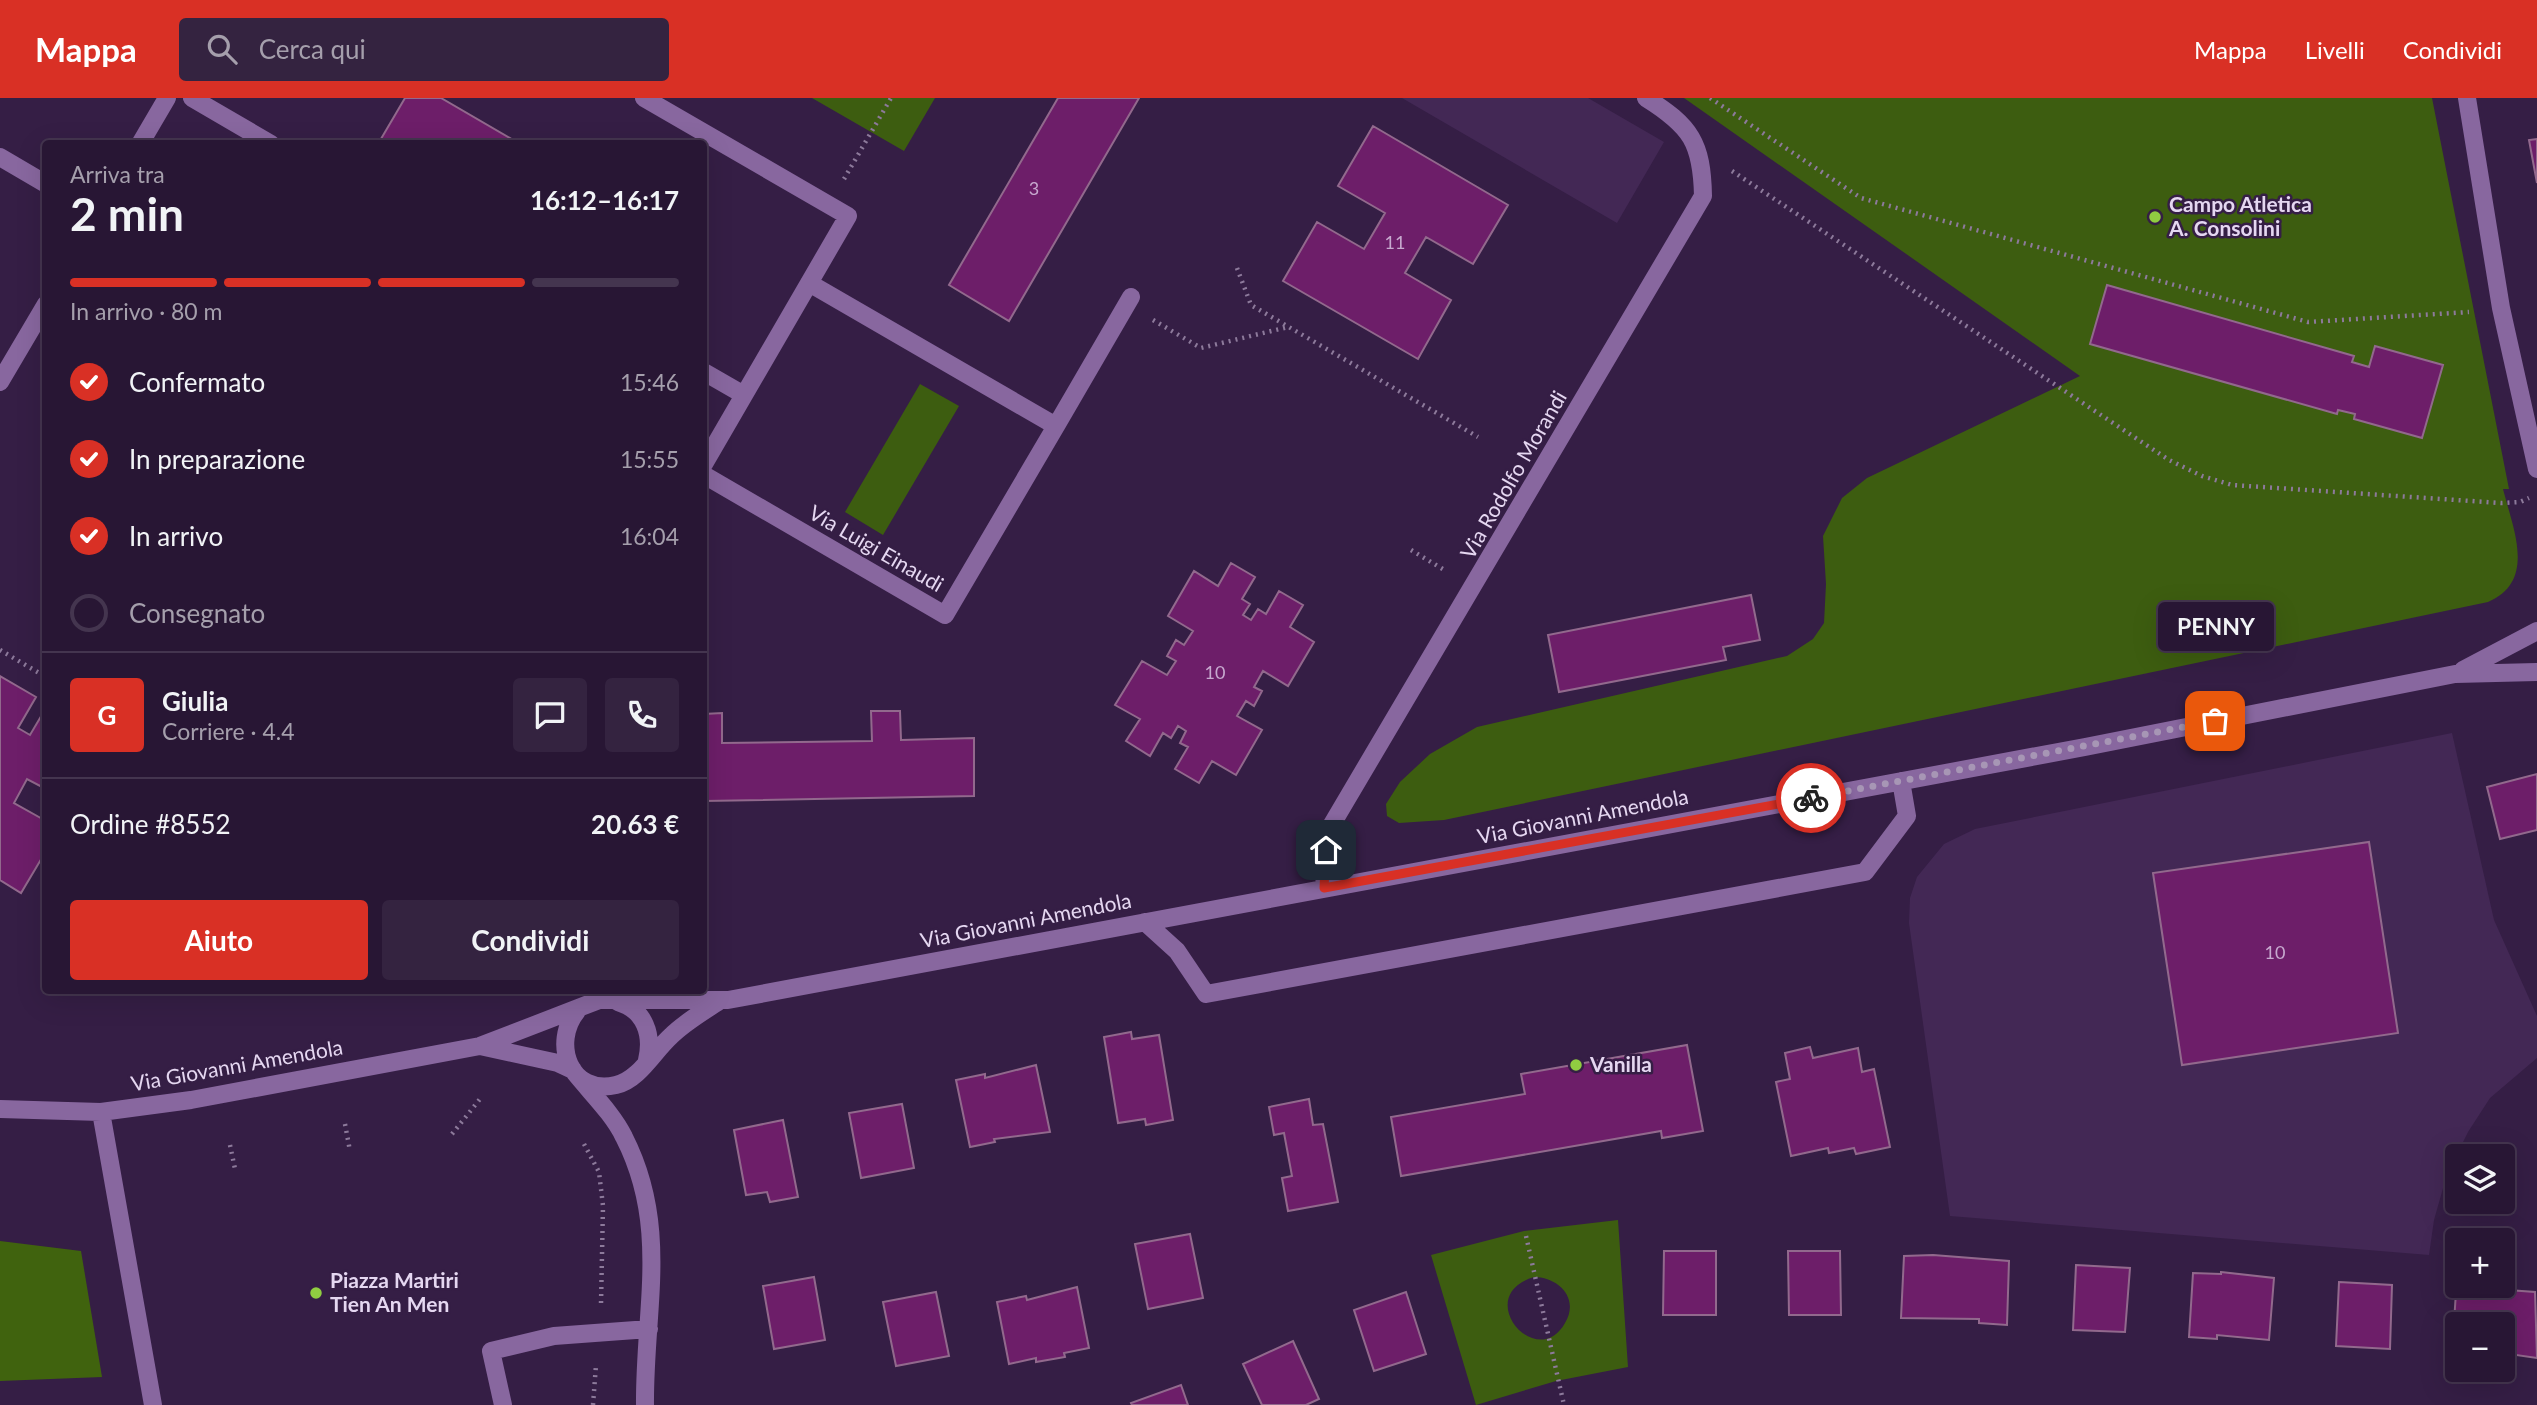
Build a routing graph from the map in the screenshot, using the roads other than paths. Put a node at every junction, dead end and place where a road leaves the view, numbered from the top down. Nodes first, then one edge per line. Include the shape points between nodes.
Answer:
1 (167, 98) edge
2 (192, 98) edge
3 (644, 98) edge
4 (1646, 98) edge
5 (2467, 98) edge
6 (142, 140) edge
7 (264, 140) edge
8 (0, 157) edge
9 (42, 182) edge
10 (809, 283) junction
11 (1129, 301) road end
12 (42, 311) edge
13 (707, 374) edge
14 (0, 382) edge
15 (744, 396) junction
16 (1056, 426) junction
17 (707, 459) edge
18 (2537, 469) edge
19 (707, 477) edge
20 (2537, 631) edge
21 (2537, 672) edge
22 (2455, 674) junction
23 (1902, 781) junction
24 (1324, 888) junction
25 (1145, 922) junction
26 (611, 1000) junction
27 (719, 1001) junction
28 (577, 1011) junction
29 (481, 1046) junction
30 (647, 1060) junction
31 (574, 1072) junction
32 (0, 1109) edge
33 (101, 1112) junction
34 (649, 1329) junction
35 (153, 1405) edge
36 (503, 1405) edge
37 (645, 1405) edge

1 - 6 street
2 - 7 street
3 - 10 street via 848,216
4 - 24 street, Via Rodolfo Morandi via 1691,132 1699,149 1703,196 1328,831
5 - 18 street via 2501,308
8 - 9 street
10 - 15 street
10 - 16 street
11 - 16 street, Via Luigi Einaudi
12 - 14 street
13 - 15 street
15 - 17 street
16 - 19 street, Via Luigi Einaudi via 945,615
20 - 22 street, Via Giovanni Amendola
21 - 22 street, Via Giovanni Amendola
22 - 23 street, Via Giovanni Amendola
23 - 24 street, Via Giovanni Amendola
23 - 25 street via 1907,816 1865,872 1206,994 1177,951
24 - 25 street, Via Giovanni Amendola
25 - 27 street, Via Giovanni Amendola
26 - 27 street, Via Giovanni Amendola
26 - 28 street, Via Giovanni Amendola via 598,1000
26 - 30 street via 624,1003 644,1021 650,1047
27 - 30 street, Via Giovanni Amendola via 673,1034
28 - 29 street, Via Giovanni Amendola
28 - 31 street via 569,1021 563,1046
29 - 31 street, Via Giovanni Amendola via 538,1058
29 - 33 street, Via Giovanni Amendola via 191,1100
30 - 31 street, Via Giovanni Amendola via 628,1081 614,1086 601,1086
31 - 34 street via 624,1135 647,1196 653,1255
32 - 33 street, Via Giovanni Amendola
33 - 35 street
34 - 36 street via 554,1336 491,1351
34 - 37 street

